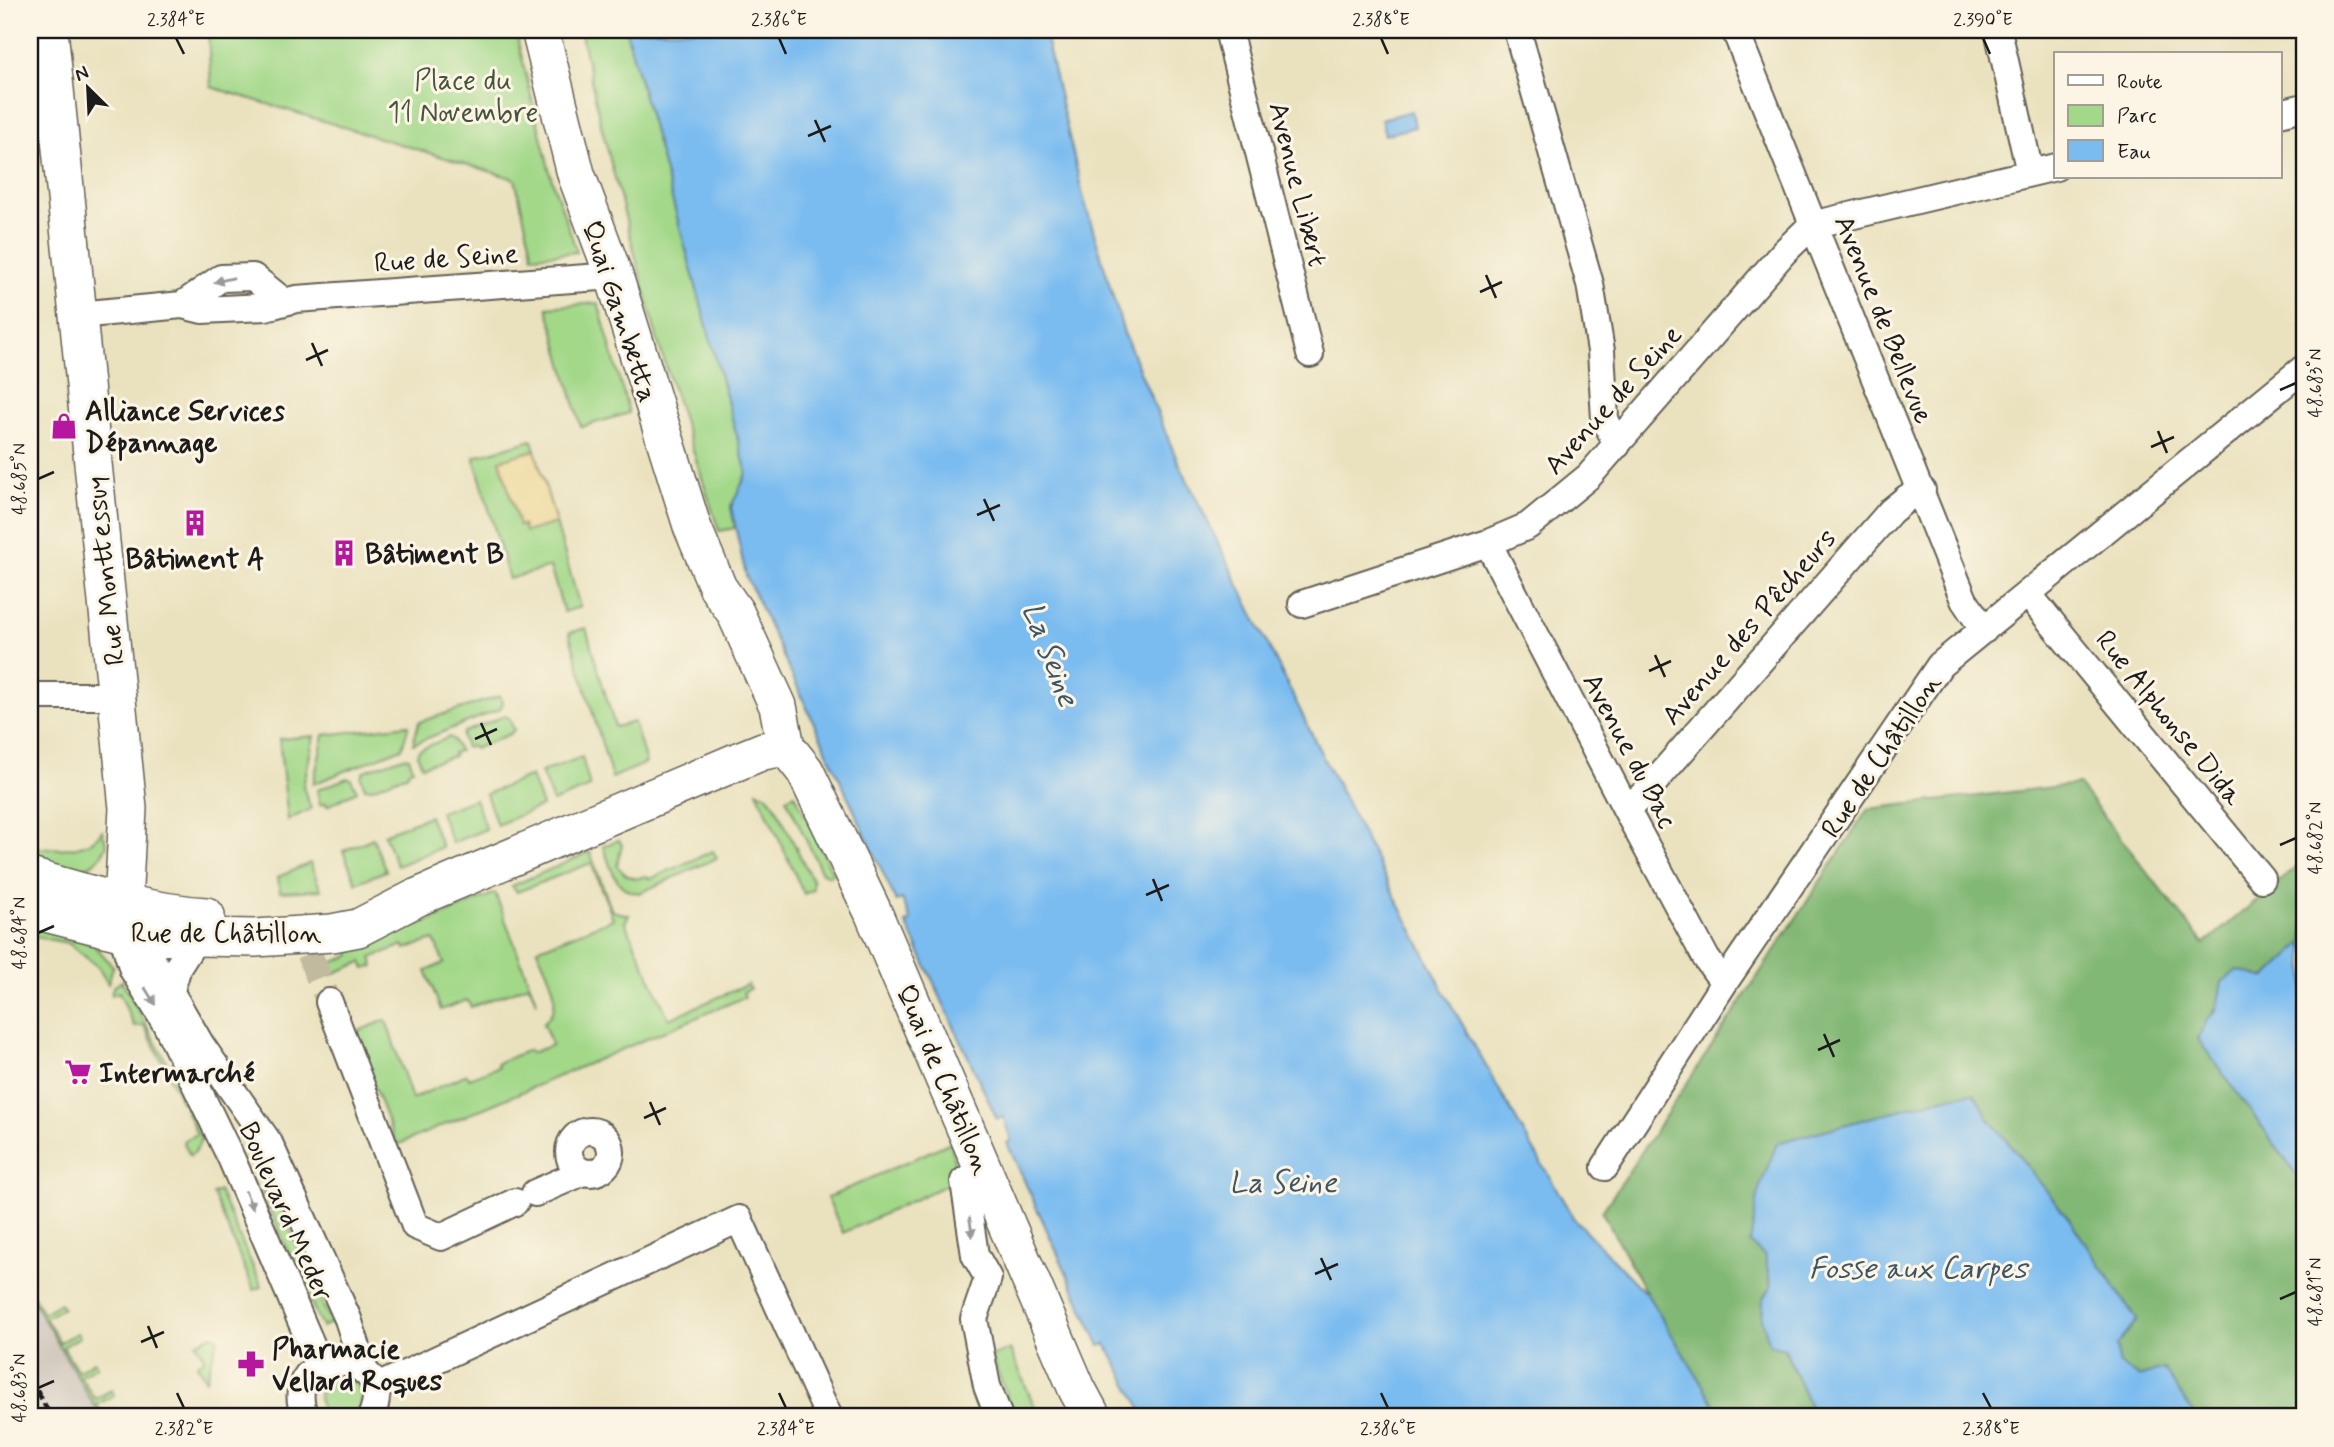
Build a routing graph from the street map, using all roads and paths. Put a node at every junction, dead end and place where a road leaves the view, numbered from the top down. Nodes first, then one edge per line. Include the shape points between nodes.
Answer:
1 (49, 30) edge
2 (540, 30) edge
3 (1228, 30) edge
4 (1517, 30) edge
5 (1735, 30) edge
6 (1998, 30) edge
7 (2304, 107) edge
8 (2282, 112) edge
9 (2054, 167) edge
10 (2030, 173) junction
11 (1812, 225) junction
12 (614, 276) junction
13 (78, 316) junction
14 (1310, 354) dead end
15 (2304, 368) edge
16 (1617, 444) junction
17 (1922, 490) junction
18 (1488, 543) junction
19 (2028, 594) junction
20 (1302, 604) dead end
21 (1984, 630) junction
22 (116, 695) junction
23 (30, 696) edge
24 (775, 749) junction
25 (1626, 809) junction
26 (30, 877) edge
27 (2262, 879) dead end
28 (30, 897) edge
29 (30, 909) edge
30 (127, 925) junction
31 (197, 937) junction
32 (305, 937) junction
33 (1724, 983) junction
34 (171, 990) junction
35 (329, 1002) tunnel mouth
36 (1605, 1167) dead end
37 (583, 1172) dead end
38 (984, 1172) junction
39 (320, 1365) junction
40 (370, 1380) junction
41 (305, 1417) edge
42 (371, 1417) edge
43 (829, 1417) edge
44 (999, 1417) edge
45 (1092, 1417) edge

1 - 13 main road, Rue Monttessuy
2 - 12 main road, Quai Gambetta via 576,174
3 - 14 street, Avenue Libert
4 - 16 street via 1590,284 1601,351 1605,419
5 - 11 street, Avenue de Bellevue
6 - 10 street
7 - 8 street
9 - 10 street
10 - 11 street
11 - 16 street, Avenue de Seine
11 - 17 street, Avenue de Bellevue
12 - 13 street, Rue de Seine via 283,301 253,277 221,278 182,305
12 - 24 main road, Quai Gambetta via 684,502 718,588 735,612 778,706
13 - 22 main road, Rue Monttessuy
15 - 19 street, Rue de Châtillon
16 - 18 street, Avenue de Seine via 1559,503 1528,526
17 - 21 street, Avenue de Bellevue via 1964,600
17 - 25 street, Avenue des Pêcheurs via 1891,511
18 - 20 street, Avenue de Seine
18 - 25 street, Avenue du Bac
19 - 21 street, Rue de Châtillon
19 - 27 street, Rue Alphonse Dida
21 - 33 street, Rue de Châtillon via 1940,665
22 - 23 street
22 - 30 main road, Rue Monttessuy via 128,808
24 - 32 main road, Rue de Châtillon via 418,897 358,928
24 - 38 main road, Quai de Châtillon via 805,771 872,910
25 - 33 street, Avenue du Bac
26 - 30 main road, Rue de Châtillon
28 - 30 main road
29 - 30 main road, Rue de Châtillon
30 - 31 main road, Rue de Châtillon
30 - 32 main road, Rue de Châtillon via 172,914
30 - 34 street, Boulevard Meder
30 -> 39 street, Boulevard Meder via 133,970 166,1024 232,1160
31 - 32 main road, Rue de Châtillon
31 - 34 street via 178,967
33 - 36 street, Rue de Châtillon
34 - 40 street, Boulevard Meder via 201,1045 269,1143 348,1319
35 - 37 street via 415,1226 441,1237
38 -> 44 street via 964,1181 975,1255 988,1278 974,1319
38 - 45 main road, Quai de Châtillon
39 - 40 street via 344,1361
39 - 41 street via 304,1382 300,1394
40 - 42 street via 376,1398
40 - 43 street via 739,1219

